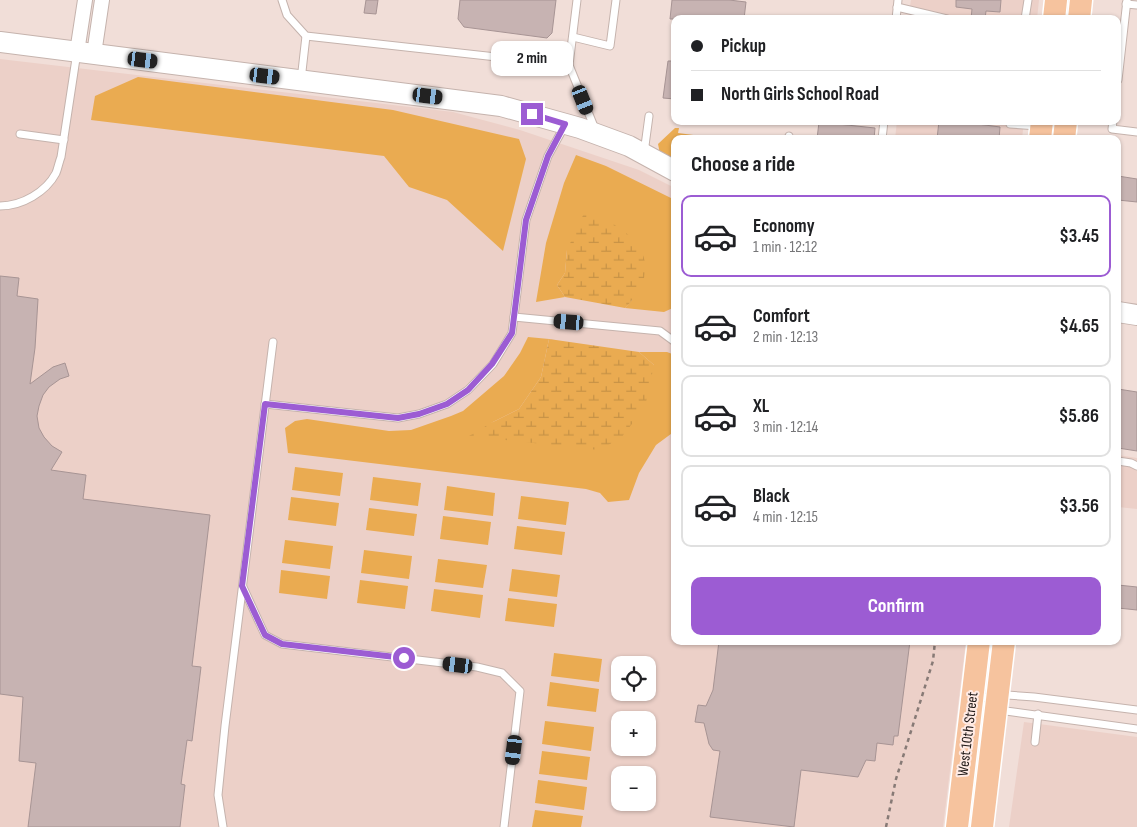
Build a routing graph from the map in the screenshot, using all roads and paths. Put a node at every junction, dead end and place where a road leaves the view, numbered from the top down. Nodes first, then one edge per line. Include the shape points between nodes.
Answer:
1 (86, 0) edge
2 (102, 0) edge
3 (282, 0) edge
4 (578, 0) edge
5 (616, 0) edge
6 (1028, 0) edge
7 (1056, 0) edge
8 (1081, 0) edge
9 (1126, 2) edge
10 (898, 4) edge
11 (1137, 5) edge
12 (934, 15) edge
13 (1026, 15) edge
14 (1054, 15) edge
15 (1079, 15) edge
16 (306, 36) junction
17 (573, 37) junction
18 (0, 42) edge
19 (1121, 51) edge
20 (86, 53) junction
21 (569, 65) junction
22 (301, 80) junction
23 (649, 116) dead end
24 (565, 124) junction
25 (1016, 125) edge
26 (1112, 125) edge
27 (1042, 129) edge
28 (1137, 132) edge
29 (20, 134) dead end
30 (598, 134) junction
31 (64, 140) junction
32 (644, 153) junction
33 (671, 169) edge
34 (0, 206) edge
35 (1121, 312) edge
36 (1137, 315) edge
37 (514, 316) junction
38 (671, 339) edge
39 (273, 342) dead end
40 (265, 404) junction
41 (1121, 462) edge
42 (1137, 466) edge
43 (242, 586) junction
44 (935, 645) edge
45 (979, 645) edge
46 (1004, 645) edge
47 (973, 695) junction
48 (998, 699) junction
49 (1137, 710) edge
50 (1038, 714) junction
51 (1137, 729) edge
52 (1035, 742) dead end
53 (223, 827) edge
54 (504, 827) edge
55 (886, 827) edge
56 (957, 827) edge
57 (982, 827) edge

1 - 20 street
2 - 20 street
3 - 16 lane via 287,15
4 - 17 lane
5 - 17 lane via 610,46
6 - 13 lane
7 - 14 main road
8 - 15 main road
9 - 11 lane
9 - 19 lane
10 - 12 lane
16 - 21 lane
16 - 22 lane
17 - 21 lane
18 - 20 main road
20 - 22 main road
20 - 31 lane
21 - 30 lane
22 - 24 main road via 501,106
23 - 32 lane
24 - 30 main road
24 - 37 lane via 548,156 526,220
25 - 27 lane
26 - 28 lane via 1112,129
29 - 31 lane
30 - 32 main road
31 - 34 lane via 56,172 40,191 19,203
32 - 33 main road
35 - 36 main road
37 - 38 lane via 660,331
37 - 40 lane via 512,333 492,364 468,390 447,404 419,414 398,418
39 - 40 lane
40 - 43 lane
41 - 42 lane
43 - 53 lane via 218,795
43 - 54 lane via 265,635 282,644 476,667 502,673 520,691
44 - 55 path via 933,661 896,779
45 - 47 main road, West 10th Street
46 - 48 main road, West 10th Street
47 - 48 lane
47 - 56 main road, West 10th Street
48 - 49 lane via 1007,695
48 - 50 lane via 1006,710
48 - 57 main road, West 10th Street
50 - 51 lane
50 - 52 lane

